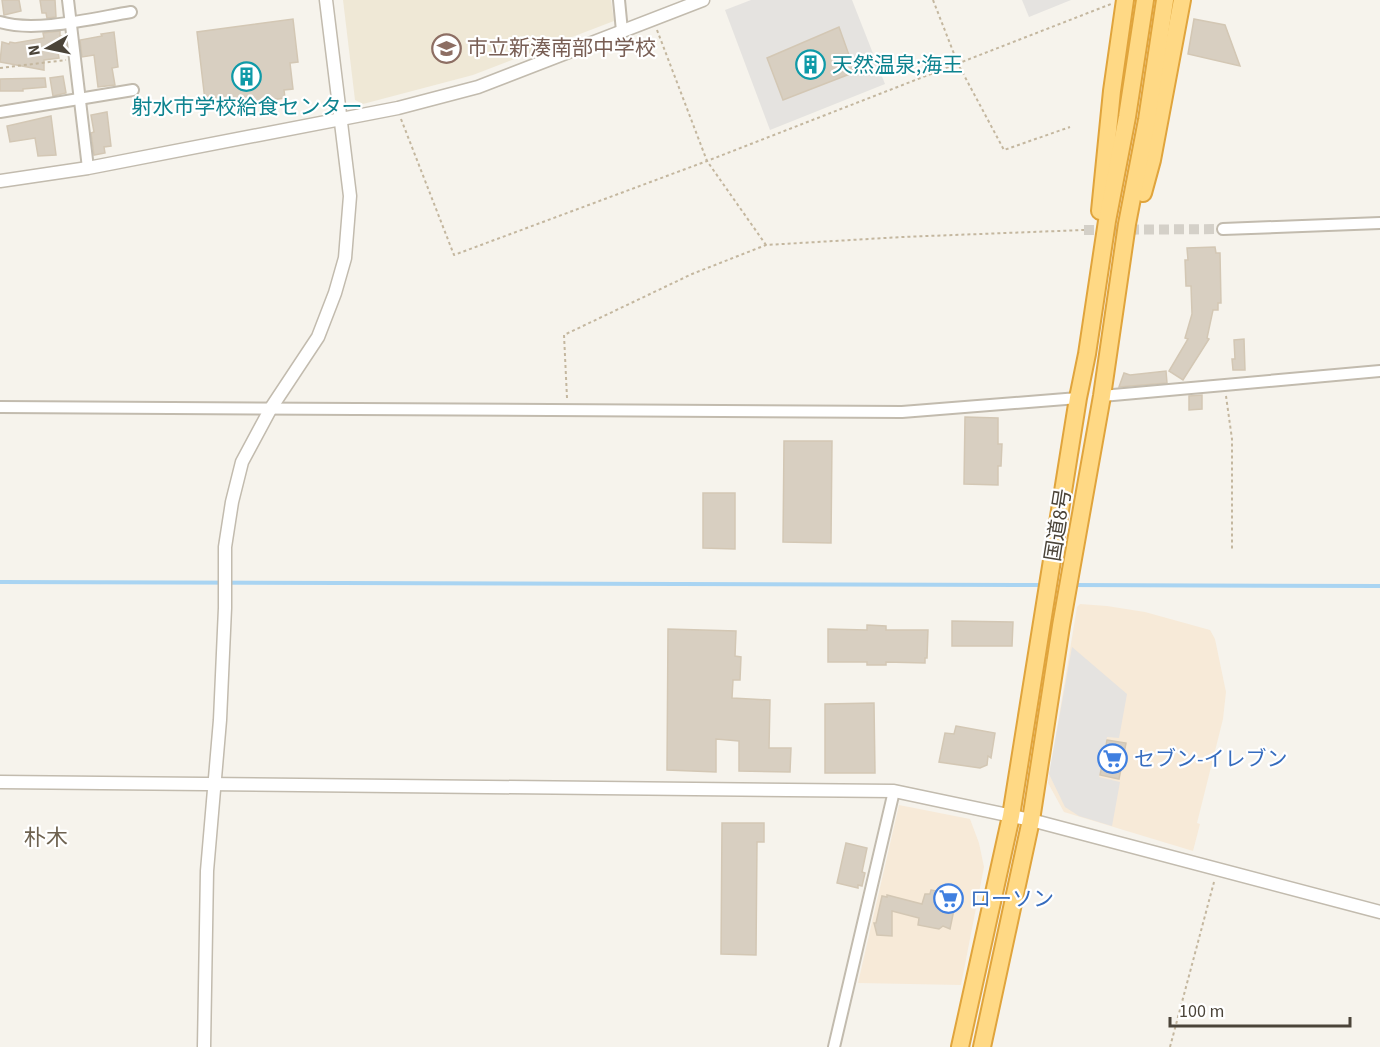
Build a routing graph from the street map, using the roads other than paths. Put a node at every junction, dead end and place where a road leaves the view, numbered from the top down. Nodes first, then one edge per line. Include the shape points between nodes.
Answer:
1 (68, 0) edge
2 (326, 0) edge
3 (619, 0) edge
4 (703, 0) edge
5 (1145, 0) edge
6 (1165, 0) edge
7 (1182, 0) edge
8 (1120, 1) edge
9 (131, 12) dead end
10 (0, 22) edge
11 (70, 22) junction
12 (622, 31) junction
13 (133, 90) dead end
14 (80, 99) junction
15 (0, 112) edge
16 (340, 119) junction
17 (88, 168) junction
18 (0, 181) edge
19 (1380, 223) edge
20 (1223, 229) tunnel mouth
21 (1117, 287) junction
22 (1091, 326) junction
23 (1380, 371) edge
24 (1101, 396) junction
25 (1078, 398) junction
26 (0, 407) edge
27 (271, 408) junction
28 (0, 782) edge
29 (213, 783) junction
30 (894, 791) junction
31 (1011, 816) junction
32 (1031, 820) junction
33 (1380, 912) edge
34 (204, 1047) edge
35 (834, 1047) edge
36 (960, 1047) edge
37 (982, 1047) edge

1 - 11 street
2 - 16 street
3 - 12 street
4 - 12 street
5 - 22 highway, 国道8号
6 - 21 highway, 国道8号
7 - 21 highway via 1152,160
8 - 22 highway
9 - 11 street
10 - 11 street via 16,27
11 - 14 street
12 - 16 street via 478,87
13 - 14 street
14 - 15 street
14 - 17 street
16 - 17 street
16 - 27 street via 350,196 345,258 318,337
17 - 18 street
19 - 20 street
21 - 24 highway, 国道8号
22 - 25 highway, 国道8号
23 - 24 street
24 - 32 highway, 国道8号
25 - 27 street via 902,411
25 - 31 highway, 国道8号
26 - 27 street
27 - 29 street via 242,462 225,547 220,720
28 - 29 street
29 - 30 street
29 - 34 street
30 - 31 street
30 - 35 street
31 - 32 street
31 - 36 highway, 国道8号
32 - 33 street
32 - 37 highway, 国道8号

